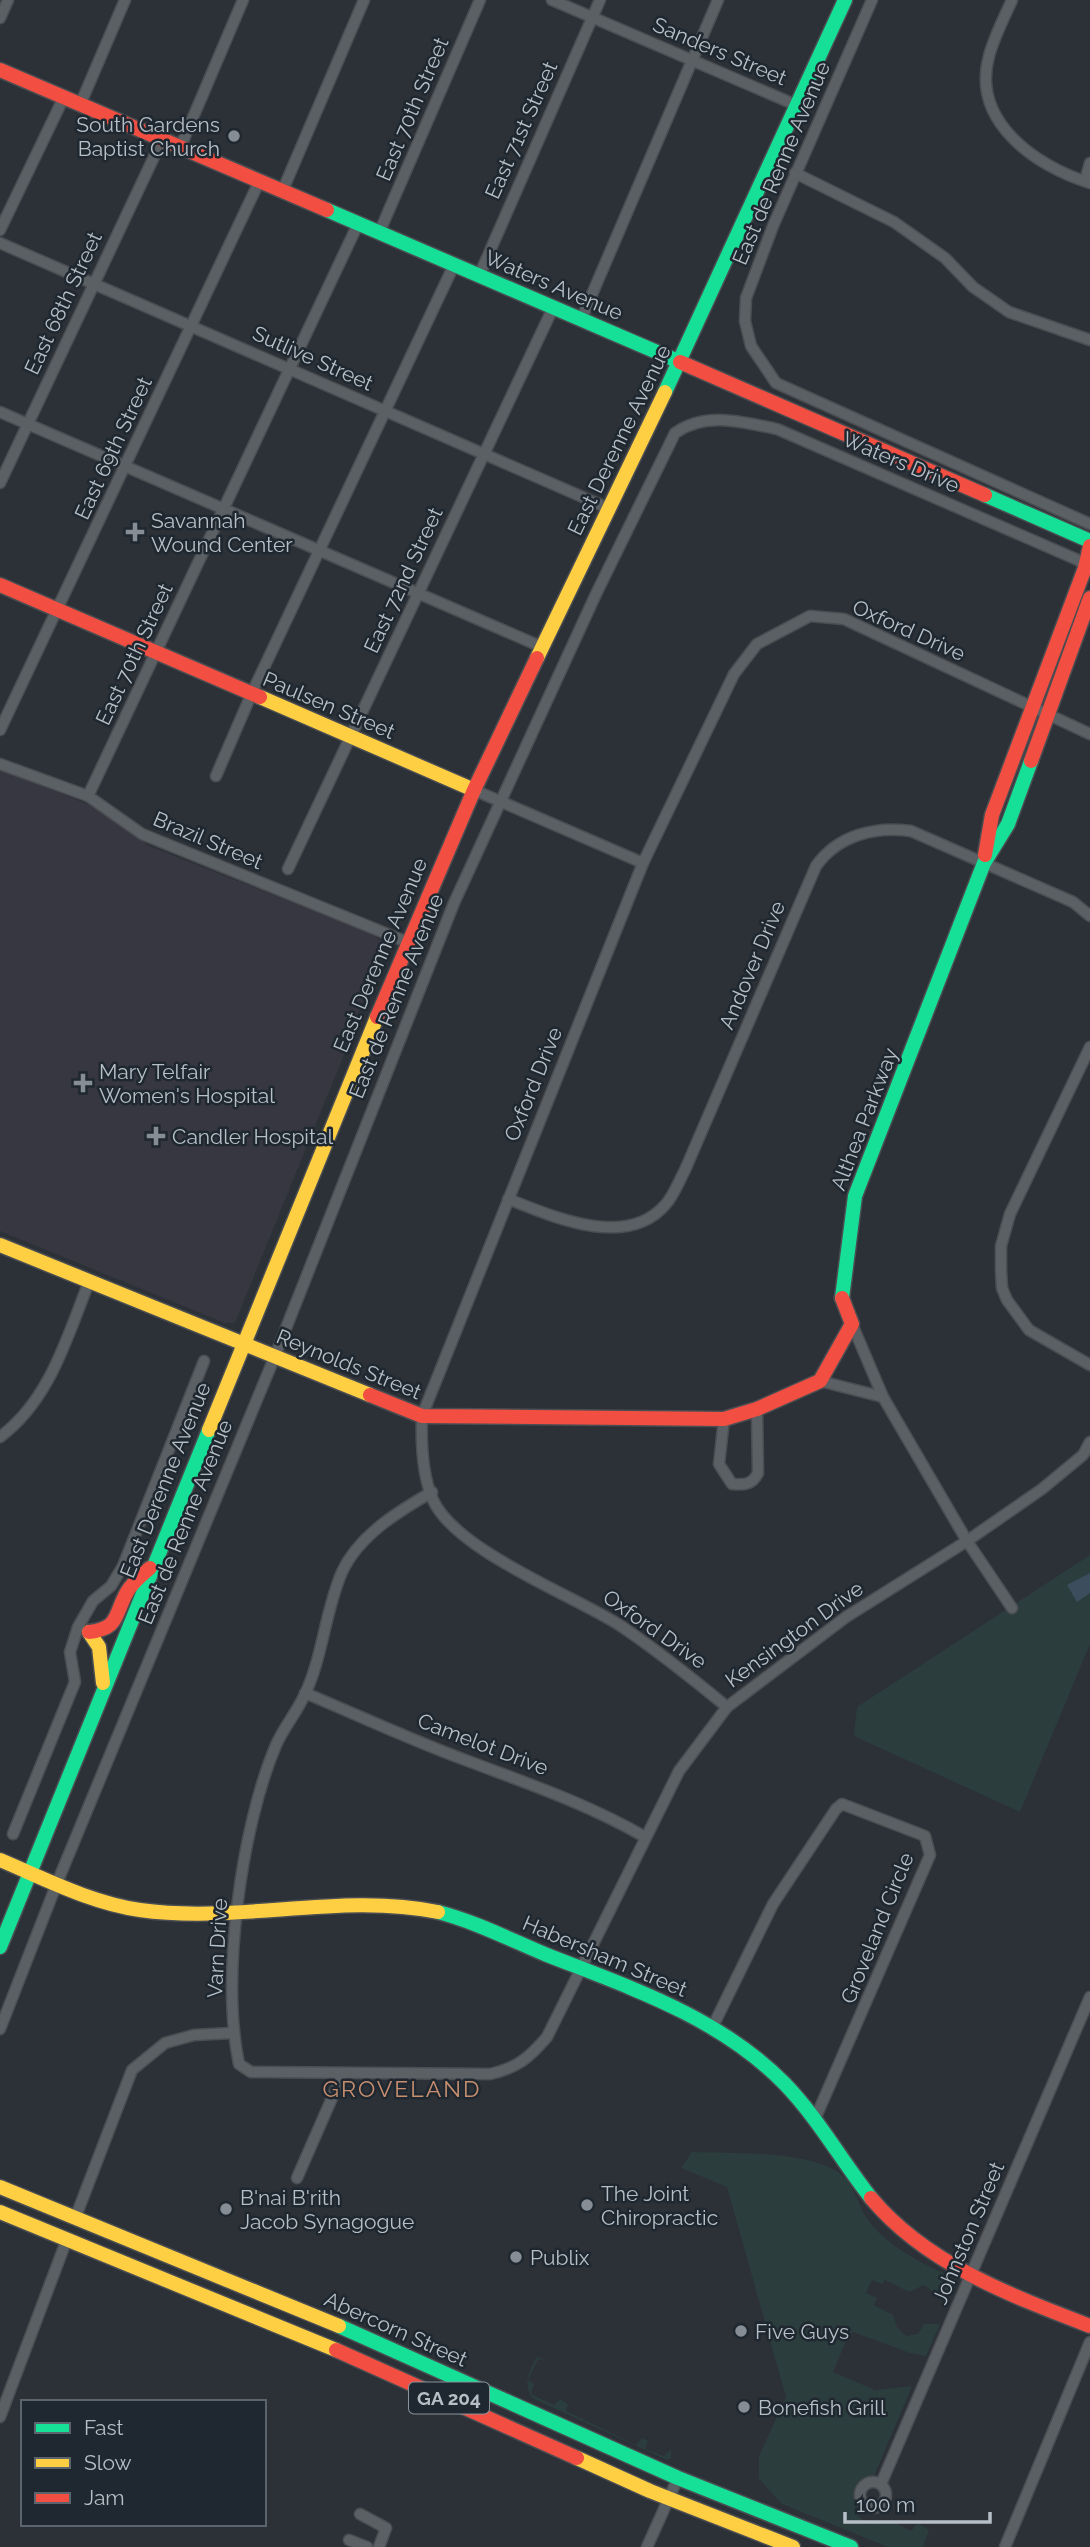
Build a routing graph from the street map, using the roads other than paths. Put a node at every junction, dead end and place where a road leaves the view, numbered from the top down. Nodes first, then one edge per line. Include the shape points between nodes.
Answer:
1 (8, 0) edge
2 (125, 0) edge
3 (243, 0) edge
4 (363, 0) edge
5 (480, 0) edge
6 (552, 0) edge
7 (600, 0) edge
8 (718, 0) edge
9 (845, 0) edge
10 (872, 0) edge
11 (1012, 0) edge
12 (592, 17) junction
13 (0, 18) edge
14 (692, 61) junction
15 (0, 70) edge
16 (64, 97) junction
17 (80, 105) junction
18 (796, 105) junction
19 (162, 140) junction
20 (180, 148) junction
21 (1090, 163) edge
22 (795, 173) junction
23 (259, 182) junction
24 (1088, 182) edge
25 (282, 192) junction
26 (358, 224) junction
27 (0, 230) edge
28 (379, 233) junction
29 (0, 243) edge
30 (454, 265) junction
31 (479, 276) junction
32 (93, 283) junction
33 (553, 308) junction
34 (581, 320) junction
35 (191, 326) junction
36 (1090, 340) edge
37 (751, 346) joint
38 (680, 362) junction
39 (290, 369) junction
40 (385, 411) junction
41 (0, 412) edge
42 (689, 423) joint
43 (29, 424) junction
44 (483, 454) junction
45 (125, 466) junction
46 (0, 483) edge
47 (223, 509) junction
48 (610, 509) junction
49 (1090, 524) edge
50 (1090, 544) edge
51 (319, 551) junction
52 (1088, 569) edge
53 (0, 585) edge
54 (417, 593) junction
55 (1090, 598) edge
56 (57, 610) junction
57 (542, 647) junction
58 (155, 653) junction
59 (251, 695) junction
60 (1033, 709) junction
61 (1048, 715) junction
62 (0, 730) edge
63 (1090, 734) edge
64 (349, 737) junction
65 (0, 764) edge
66 (216, 776) dead end
67 (474, 790) junction
68 (88, 796) junction
69 (499, 801) junction
70 (643, 863) junction
71 (984, 863) junction
72 (288, 869) dead end
73 (1090, 916) edge
74 (407, 942) junction
75 (1090, 1047) edge
76 (508, 1199) junction
77 (0, 1245) edge
78 (89, 1282) junction
79 (852, 1324) junction
80 (243, 1344) junction
81 (275, 1356) junction
82 (204, 1361) dead end
83 (1090, 1365) edge
84 (820, 1381) junction
85 (883, 1397) junction
86 (757, 1409) junction
87 (422, 1416) junction
88 (724, 1419) junction
89 (0, 1437) edge
90 (1090, 1442) edge
91 (432, 1492) junction
92 (967, 1541) junction
93 (153, 1565) junction
94 (1012, 1608) dead end
95 (104, 1687) junction
96 (306, 1693) junction
97 (727, 1707) junction
98 (13, 1834) dead end
99 (645, 1837) junction
100 (0, 1860) edge
101 (29, 1872) junction
102 (57, 1883) junction
103 (236, 1911) junction
104 (0, 1947) edge
105 (580, 1967) junction
106 (1090, 1997) edge
107 (713, 2026) junction
108 (0, 2029) edge
109 (232, 2033) junction
110 (343, 2073) junction
111 (815, 2119) junction
112 (297, 2178) dead end
113 (0, 2187) edge
114 (0, 2212) edge
115 (76, 2216) junction
116 (67, 2239) junction
117 (971, 2275) junction
118 (244, 2288) junction
119 (221, 2302) junction
120 (1090, 2326) edge
121 (1090, 2342) edge
122 (0, 2417) edge
123 (678, 2479) junction
124 (881, 2484) dead end
125 (668, 2498) junction
126 (360, 2514) dead end
127 (349, 2540) dead end
128 (367, 2547) edge
129 (379, 2547) edge
130 (647, 2547) edge
131 (793, 2547) edge
132 (851, 2547) edge
133 (1005, 2547) edge

1 - 13 street
2 - 17 street
3 - 20 street
4 - 25 street
5 - 28 street, East 70th Street
6 - 12 street, Sanders Street
7 - 12 street, East 71st Street
8 - 14 street
9 - 18 main road, East Derenne Avenue
10 - 22 street, East de Renne Avenue
11 - 24 street via 989,56 987,93 993,110 1003,130 1020,146
12 - 14 street, Sanders Street
12 - 31 street, East 71st Street
14 - 18 street, Sanders Street
14 - 34 street
15 - 16 main road, Waters Avenue
16 - 17 main road, Waters Avenue
16 - 27 street
17 - 19 main road, Waters Avenue
18 - 38 main road, East Derenne Avenue
19 - 20 main road, Waters Avenue
19 - 32 street, East 68th Street
20 - 23 main road, Waters Avenue
21 - 24 street
22 - 36 street via 894,222 1009,312
22 - 37 street, East de Renne Avenue via 746,298
23 - 25 main road, Waters Avenue
23 - 35 street, East 69th Street
25 - 26 main road, Waters Avenue
26 - 28 main road, Waters Avenue
26 - 39 street, East 70th Street
28 - 30 main road, Waters Avenue
29 - 32 street, Sutlive Street
30 - 31 main road, Waters Avenue
30 - 40 street
31 - 33 main road, Waters Avenue
32 - 35 street, Sutlive Street
32 - 43 street, East 68th Street
33 - 34 main road, Waters Avenue
33 - 44 street, East 72nd Street
34 - 38 main road, Waters Avenue
35 - 39 street, Sutlive Street
35 - 45 street, East 69th Street
37 - 49 street, Waters Drive via 776,383
38 - 48 main road, East Derenne Avenue
38 - 50 main road, Waters Avenue
39 - 40 street, Sutlive Street
39 - 47 street, East 70th Street
40 - 44 street, Sutlive Street
40 - 51 street
41 - 43 street
42 - 52 street, Waters Drive via 729,419 777,429 1078,560
42 - 69 street, East de Renne Avenue via 675,433
43 - 45 street
43 - 46 street, East 68th Street
44 - 48 street, Sutlive Street
44 - 54 street, East 72nd Street
45 - 47 street
45 - 56 street, East 69th Street
47 - 51 street
47 - 58 street, East 70th Street
48 - 57 main road, East Derenne Avenue
50 - 52 main road, Althea Parkway
51 - 54 street
51 - 59 street
52 - 60 main road, Althea Parkway
53 - 56 main road, Paulsen Street
54 - 57 street
54 - 64 street, East 72nd Street
55 - 61 main road, Althea Parkway
56 - 58 main road, Paulsen Street
56 - 62 street, East 69th Street
57 - 67 main road, East Derenne Avenue
58 - 59 main road, Paulsen Street
58 - 68 street, East 70th Street
59 - 64 main road, Paulsen Street
59 - 66 street
60 - 61 street
60 - 70 street, Oxford Drive via 844,619 810,616 757,644 734,674
60 - 71 main road, Althea Parkway via 992,815
61 - 63 street
61 - 71 main road, Althea Parkway via 1009,824
64 - 67 main road, Paulsen Street
64 - 72 street, East 72nd Street
65 - 68 street, Brazil Street
67 - 69 street, Paulsen Street
67 - 74 main road, East Derenne Avenue
68 - 74 street, Brazil Street via 142,834
69 - 70 street, Paulsen Street
69 - 81 street, East de Renne Avenue via 448,916
70 - 76 street, Oxford Drive
71 - 73 street, Andover Drive via 1073,902
71 - 76 street, Andover Drive via 911,831 885,827 828,849 816,866 685,1170 666,1204 642,1224 616,1227 582,1224
71 - 79 main road, Althea Parkway via 855,1196 842,1302
74 - 80 main road, East Derenne Avenue
75 - 83 street via 1010,1214 1000,1270 1007,1300 1030,1330
76 - 87 street, Oxford Drive
77 - 78 main road, Reynolds Street
78 - 80 main road, Reynolds Street
78 - 89 street via 43,1390 25,1415
79 - 84 main road
79 - 85 street, Althea Parkway
80 - 81 main road, Reynolds Street
80 - 93 main road, East Derenne Avenue
81 - 87 main road, Reynolds Street
81 - 102 street, East de Renne Avenue
82 - 98 street via 123,1566 78,1627 69,1652 75,1682
84 - 85 street
84 - 86 main road, Reynolds Street
85 - 92 street, Althea Parkway
86 - 88 main road, Reynolds Street
86 - 88 street via 758,1473 744,1485 732,1484 719,1464
87 - 88 main road, Reynolds Street
87 - 91 street, Oxford Drive via 421,1449
90 - 92 street, Kensington Drive via 1083,1455 1042,1489
91 - 96 street, Varn Drive via 398,1511 370,1535 343,1571
91 - 97 street, Oxford Drive via 449,1521 474,1544 623,1628
92 - 94 street, Althea Parkway
92 - 97 street, Kensington Drive via 846,1617
93 - 95 main road, East Derenne Avenue
93 - 95 main road via 128,1589 113,1624 89,1632 99,1647
95 - 101 main road, East Derenne Avenue
96 - 99 street, Camelot Drive via 602,1812
96 - 103 street, Varn Drive via 276,1745 267,1772
97 - 99 street, Kensington Drive via 679,1771
99 - 105 street, Kensington Drive
100 - 101 main road, Habersham Street
101 - 102 main road, Habersham Street
101 - 104 main road, East Derenne Avenue
102 - 103 main road, Habersham Street via 95,1899 140,1909
102 - 108 street, East de Renne Avenue
103 - 105 main road, Habersham Street via 372,1906 428,1911
103 - 109 street, Varn Drive
105 - 107 main road, Habersham Street
105 - 110 street, Varn Drive via 547,2037 512,2069 490,2074
106 - 117 street, Johnston Street
107 - 111 main road, Habersham Street via 753,2054
107 - 111 street, Groveland Circle via 773,1904 836,1808 842,1804 925,1836 930,1855
109 - 110 street, Varn Drive via 239,2064 251,2071
109 - 115 street via 194,2035 165,2043 132,2070
110 - 112 street
111 - 117 main road, Habersham Street via 878,2205 902,2229
113 - 115 main road, Abercorn Street / GA 204
114 - 116 main road, Abercorn Street / GA 204
115 - 118 main road, Abercorn Street / GA 204
116 - 119 main road, Abercorn Street / GA 204
116 - 122 street
117 - 120 main road, Habersham Street via 1020,2300
117 - 124 street, Johnston Street
118 - 119 main road via 224,2295
118 - 123 main road, Abercorn Street / GA 204
119 - 125 main road, Abercorn Street / GA 204 via 420,2384
121 - 133 street
123 - 125 street
123 - 132 main road, Abercorn Street / GA 204
125 - 130 street
125 - 131 main road, Abercorn Street / GA 204
126 - 129 street via 386,2528
127 - 128 street

